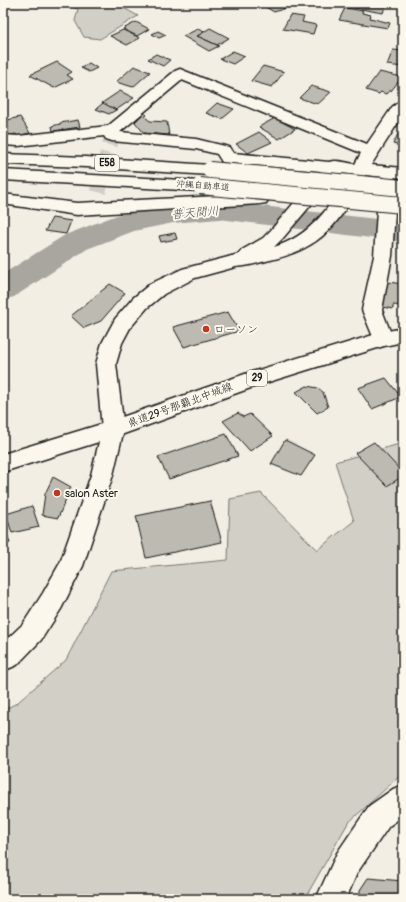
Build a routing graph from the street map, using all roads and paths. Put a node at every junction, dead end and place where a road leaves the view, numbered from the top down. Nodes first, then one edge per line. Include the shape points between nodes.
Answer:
1 (401, 107) edge
2 (112, 135) junction
3 (3, 140) edge
4 (363, 148) junction
5 (3, 159) edge
6 (333, 167) junction
7 (360, 169) junction
8 (396, 172) edge
9 (3, 175) edge
10 (403, 188) edge
11 (3, 199) edge
12 (260, 199) dead end
13 (403, 205) edge
14 (236, 261) junction
15 (403, 335) edge
16 (383, 339) junction
17 (113, 429) junction
18 (3, 463) edge
19 (3, 659) edge
20 (403, 799) edge
21 (331, 899) edge

1 - 4 main road
2 - 3 main road
2 - 4 main road via 180,74
2 - 6 main road via 196,144 223,150 228,158
4 - 6 main road
4 - 7 main road
5 - 10 main road, 沖縄自動車道 / E58, bridge via 210,170
6 - 7 main road
6 - 14 main road via 277,234 254,252
7 - 8 main road
7 - 14 main road via 338,206 319,231 283,251
8 - 16 main road via 372,310
9 - 13 main road, 沖縄自動車道 / E58, bridge via 200,186
11 - 12 main road via 77,209 97,200 129,207
14 - 17 main road via 190,273 157,289 140,303 122,324 112,343 106,364
15 - 16 main road, 県道29号那覇北中城線 / 29
16 - 17 main road, 県道29号那覇北中城線 / 29 via 252,379
17 - 18 main road, 県道29号那覇北中城線 / 29
17 - 19 main road via 102,475 71,566 32,632
20 - 21 main road via 379,816 347,863

